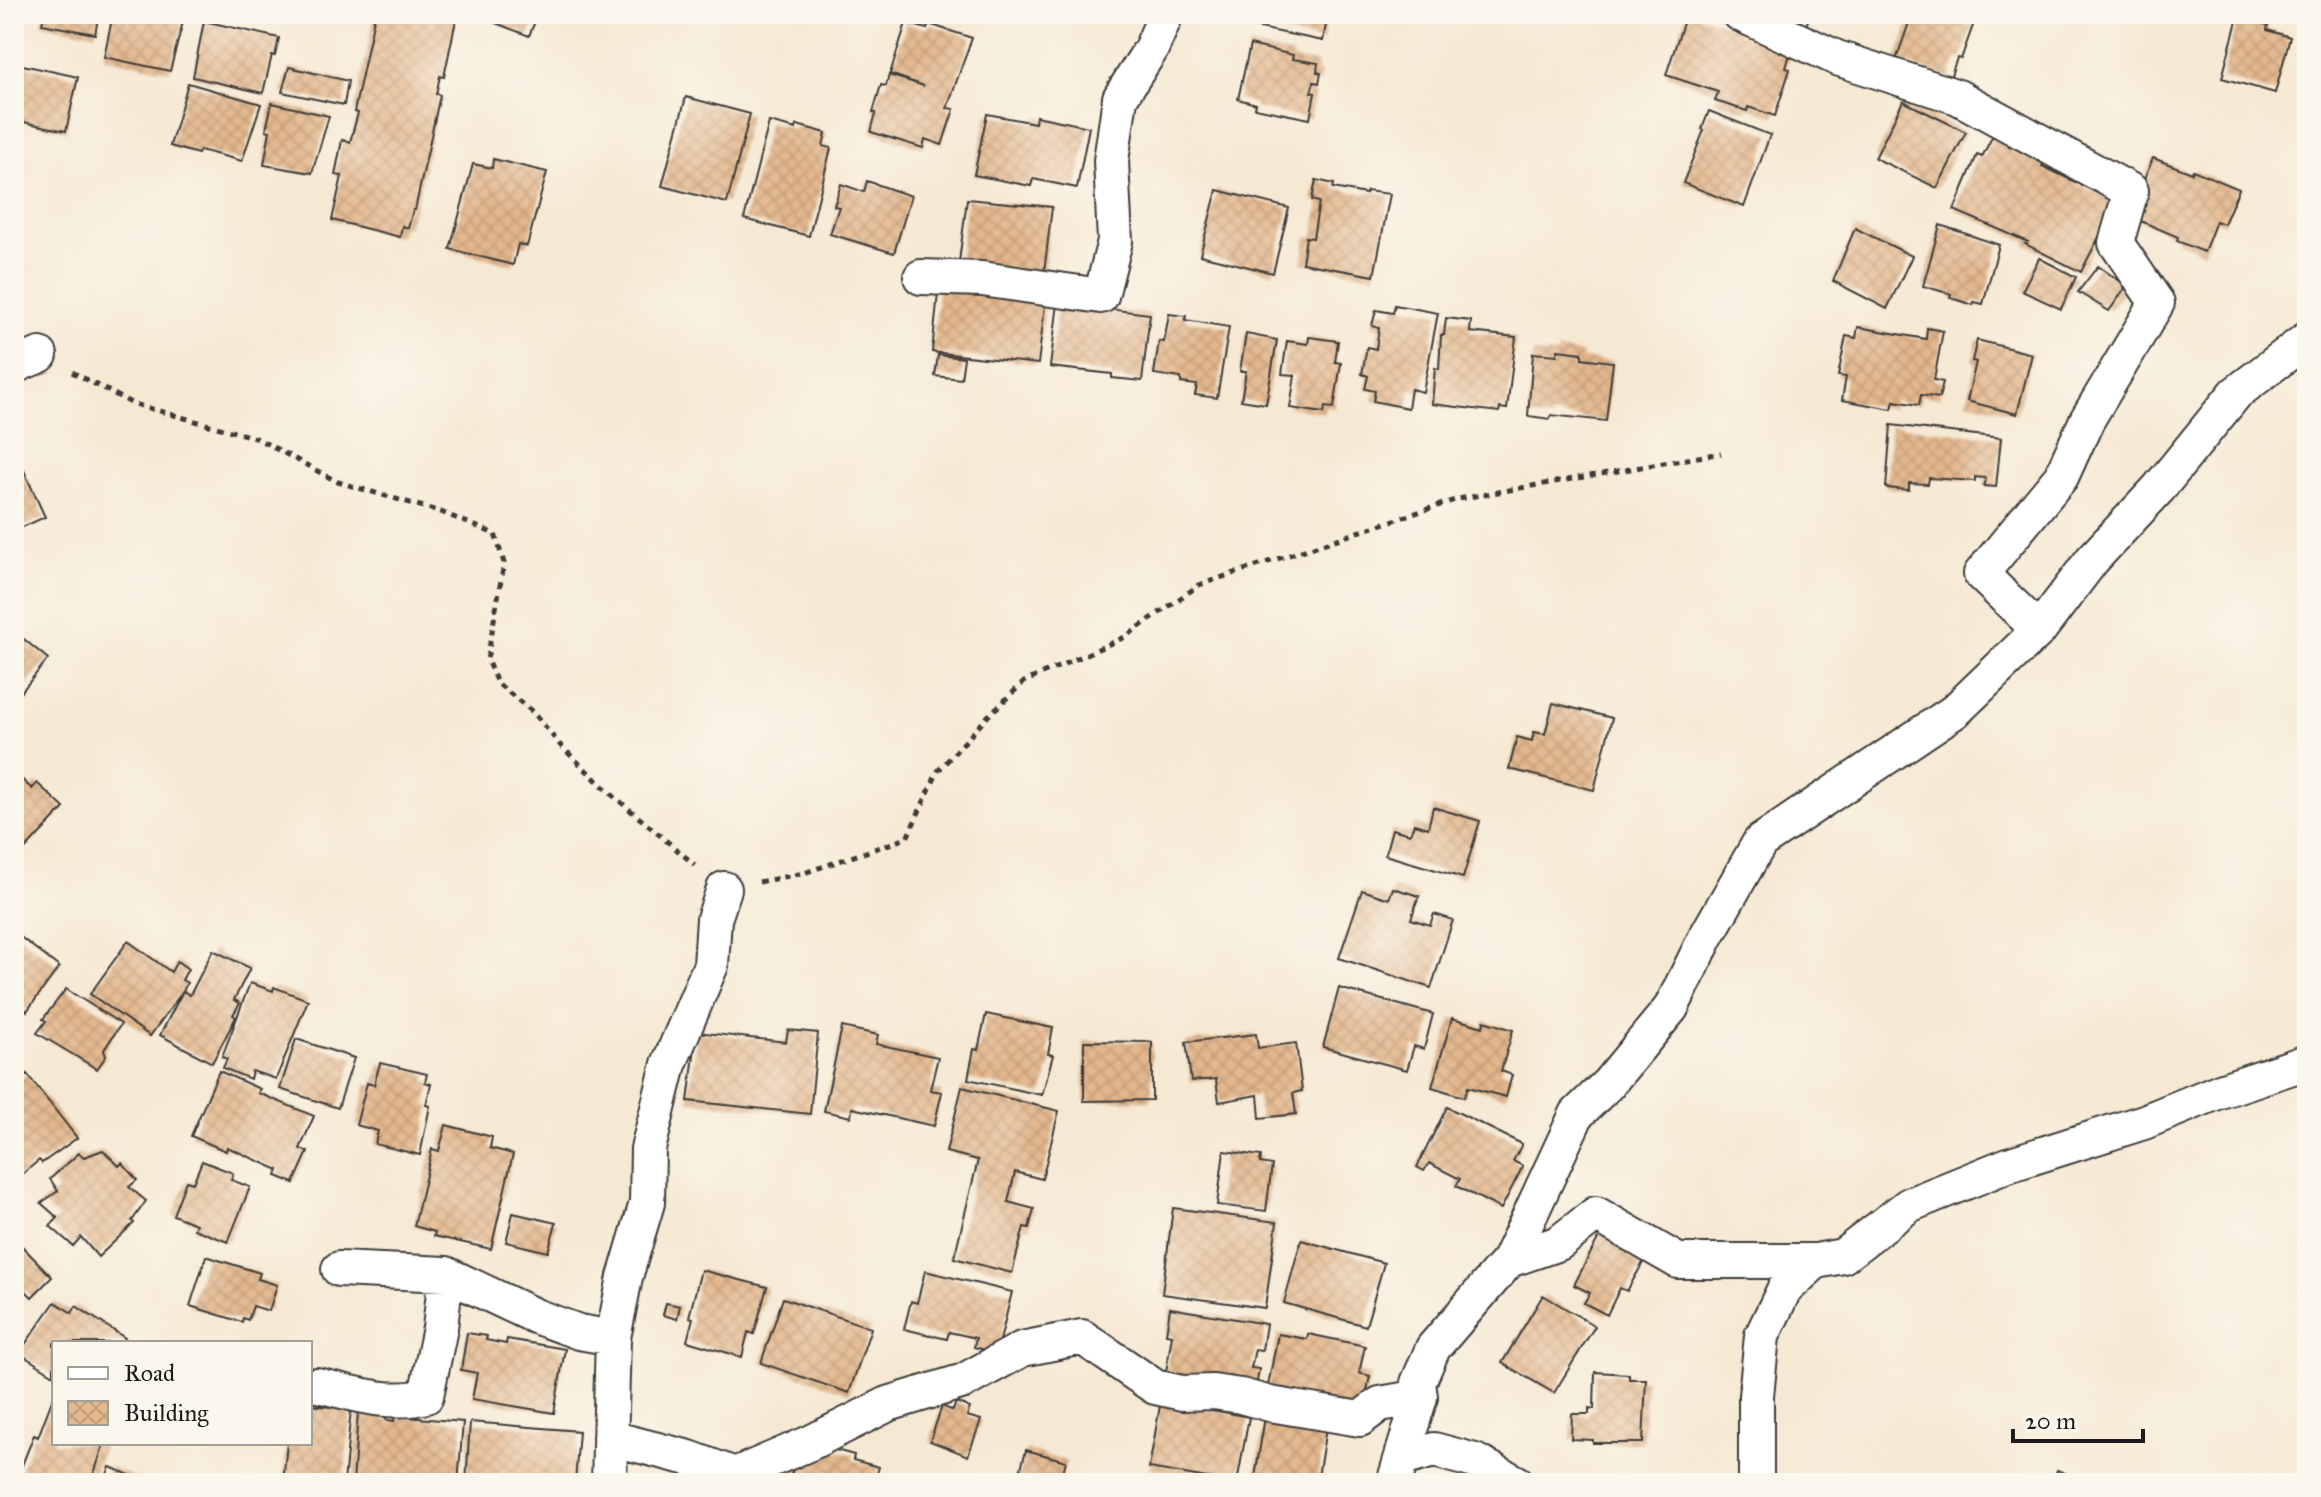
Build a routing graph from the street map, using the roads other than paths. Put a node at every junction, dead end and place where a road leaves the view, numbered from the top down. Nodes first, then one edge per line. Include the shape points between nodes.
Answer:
1 (1166, 14) edge
2 (1740, 14) edge
3 (921, 277) dead end
4 (2307, 339) edge
5 (2039, 630) junction
6 (724, 889) road end
7 (2307, 1062) edge
8 (1509, 1260) junction
9 (1816, 1261) junction
10 (339, 1269) dead end
11 (446, 1274) junction
12 (613, 1338) junction
13 (317, 1385) dead end
14 (1420, 1397) junction
15 (610, 1438) junction
16 (1398, 1471) edge
17 (609, 1483) edge
18 (1517, 1483) edge
19 (1756, 1483) edge

1 - 3 street via 1120,98 1111,161 1115,241 1101,296 982,279
2 - 5 street via 1837,58 1958,97 2131,191 2116,243 2157,303 2087,420 2061,477 1981,574
4 - 5 street via 2236,393
5 - 8 street via 1955,711 1760,842 1671,1008 1577,1114
6 - 12 street via 714,919 711,965 669,1064 648,1149 647,1203
7 - 9 street via 2008,1165 1909,1205 1843,1256
8 - 9 street via 1559,1243 1596,1214 1678,1261
8 - 14 street via 1433,1348 1418,1383
9 - 19 street via 1784,1290 1762,1336
10 - 11 street
11 - 12 street via 535,1316
11 - 13 street via 426,1396 407,1401 374,1398
12 - 15 street
14 - 15 street via 1380,1404 1360,1419 1241,1396 1182,1393 1155,1387 1082,1337 1022,1349 964,1381 888,1404 735,1475
14 - 16 street
15 - 17 street
16 - 18 street via 1434,1450 1475,1461

